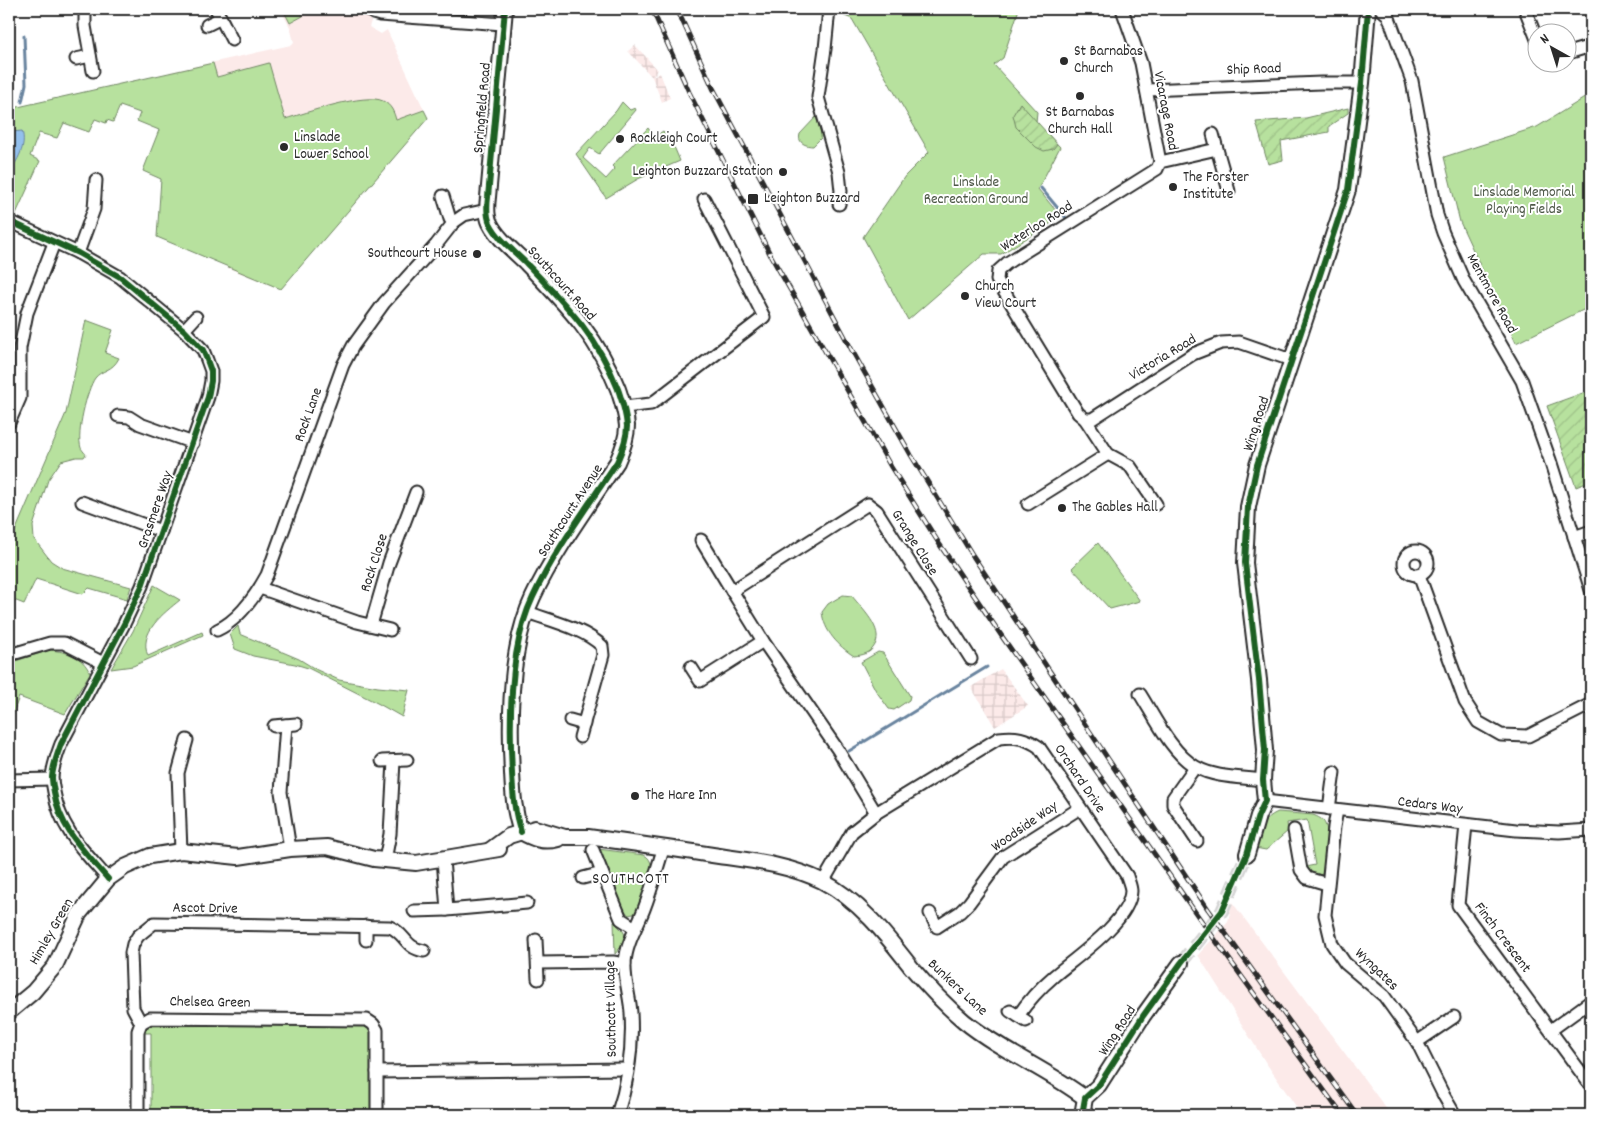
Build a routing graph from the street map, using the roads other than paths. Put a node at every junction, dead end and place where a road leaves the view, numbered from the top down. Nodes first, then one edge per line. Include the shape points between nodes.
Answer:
1 (85, 9) edge
2 (368, 9) edge
3 (505, 9) edge
4 (1122, 9) edge
5 (1368, 9) edge
6 (1381, 9) edge
7 (1525, 9) edge
8 (218, 13) edge
9 (829, 14) edge
10 (1530, 22) edge
11 (503, 24) junction
12 (208, 25) dead end
13 (232, 40) dead end
14 (1591, 46) edge
15 (1578, 50) edge
16 (90, 56) junction
17 (76, 59) dead end
18 (93, 71) dead end
19 (1362, 83) junction
20 (1147, 90) junction
21 (1213, 134) dead end
22 (1217, 149) junction
23 (1160, 162) junction
24 (96, 180) dead end
25 (1229, 190) dead end
26 (443, 196) dead end
27 (704, 199) dead end
28 (839, 204) dead end
29 (487, 210) junction
30 (9, 221) edge
31 (454, 222) junction
32 (54, 242) junction
33 (78, 253) junction
34 (196, 317) dead end
35 (184, 330) junction
36 (1291, 360) junction
37 (624, 407) junction
38 (118, 416) dead end
39 (1085, 419) junction
40 (9, 423) edge
41 (193, 443) junction
42 (1108, 454) junction
43 (416, 492) dead end
44 (1028, 504) dead end
45 (1156, 504) dead end
46 (87, 509) dead end
47 (408, 511) junction
48 (420, 516) dead end
49 (161, 531) junction
50 (1591, 532) edge
51 (1574, 537) junction
52 (701, 540) dead end
53 (1419, 575) dead end
54 (260, 588) junction
55 (1591, 590) edge
56 (732, 591) junction
57 (527, 612) junction
58 (371, 625) junction
59 (218, 630) dead end
60 (390, 630) dead end
61 (763, 642) junction
62 (9, 655) edge
63 (971, 659) dead end
64 (103, 662) junction
65 (691, 668) dead end
66 (1140, 694) dead end
67 (1591, 704) edge
68 (570, 720) dead end
69 (584, 724) junction
70 (274, 726) dead end
71 (580, 736) dead end
72 (183, 745) dead end
73 (407, 760) dead end
74 (382, 761) dead end
75 (394, 761) junction
76 (1195, 767) junction
77 (1334, 772) dead end
78 (52, 779) junction
79 (9, 780) edge
80 (1263, 780) junction
81 (1265, 801) junction
82 (1080, 808) junction
83 (1333, 809) junction
84 (876, 813) junction
85 (1466, 825) junction
86 (1294, 830) dead end
87 (1591, 830) edge
88 (521, 832) junction
89 (1197, 841) dead end
90 (664, 847) junction
91 (290, 849) junction
92 (593, 850) dead end
93 (181, 851) junction
94 (1247, 854) tunnel mouth
95 (444, 859) junction
96 (384, 860) junction
97 (602, 873) junction
98 (583, 878) dead end
99 (108, 879) junction
100 (823, 882) junction
101 (1327, 884) junction
102 (527, 903) dead end
103 (447, 910) junction
104 (414, 911) dead end
105 (930, 913) dead end
106 (366, 926) junction
107 (635, 928) junction
108 (366, 940) dead end
109 (536, 940) dead end
110 (424, 951) dead end
111 (1181, 962) tunnel mouth
112 (538, 963) junction
113 (625, 964) junction
114 (538, 979) dead end
115 (1591, 1001) edge
116 (9, 1012) edge
117 (1018, 1016) dead end
118 (1454, 1017) dead end
119 (140, 1023) junction
120 (1551, 1030) junction
121 (1417, 1042) junction
122 (628, 1069) junction
123 (377, 1072) junction
124 (1591, 1086) edge
125 (1086, 1098) junction
126 (138, 1115) edge
127 (377, 1115) edge
128 (616, 1115) edge
129 (1082, 1115) edge
130 (1455, 1115) edge

1 - 16 street
2 - 11 street via 380,15
3 - 11 street, Springfield Road
4 - 20 street, Vicarage Road
5 - 19 street, Wing Road
6 - 51 street, Mentmore Road via 1388,15 1412,81 1443,233 1464,281 1522,381
7 - 10 street
8 - 12 street
8 - 13 street
9 - 28 street via 818,97 839,172
11 - 29 street, Springfield Road
14 - 15 street
16 - 17 street
16 - 18 street
19 - 20 street, Ship Road
19 - 36 street, Wing Road via 1348,190
20 - 23 street, Vicarage Road
21 - 22 street
22 - 23 street
22 - 25 street
23 - 39 street, Waterloo Road via 1157,169 998,271 997,280 1078,413
24 - 33 street via 94,209
26 - 31 street via 450,219
27 - 37 street via 764,317 651,404
29 - 31 street, Rock Lane via 464,215
29 - 37 street, Southcourt Road via 490,223 502,238 588,331 603,354
30 - 32 street, Grasmere Way
31 - 54 street, Rock Lane via 378,311 343,365
32 - 33 street, Grasmere Way
32 - 40 street via 27,313 20,348 19,401
33 - 35 street, Grasmere Way via 130,285
34 - 35 street
35 - 41 street, Grasmere Way via 203,350 211,371 208,397
36 - 39 street, Victoria Road via 1239,342 1222,343 1193,354 1092,419
36 - 80 street, Wing Road via 1257,465 1248,507 1245,563 1261,706
37 - 57 street, Southcourt Avenue via 627,427 617,462 549,566
38 - 41 street via 129,417
39 - 42 street
41 - 49 street, Grasmere Way
42 - 44 street
42 - 45 street via 1130,466
43 - 47 street, Rock Close
46 - 49 street, Grasmere Way
47 - 48 street
47 - 58 street, Rock Close
49 - 64 street, Grasmere Way via 140,592
50 - 51 street
51 - 55 street, Mentmore Road
52 - 56 street
53 - 67 street via 1464,702 1478,722 1501,735 1528,736
54 - 58 street
54 - 59 street, Rock Lane via 229,624
56 - 61 street
56 - 63 street, Grange Close via 868,504 877,511
57 - 69 street via 574,629 602,646
57 - 88 street, Southcourt Avenue via 514,664 510,726 514,803
58 - 60 street
61 - 65 street via 700,681
61 - 84 street via 838,750
62 - 64 street via 50,643 64,643
64 - 78 street, Grasmere Way via 61,744
66 - 76 street via 1169,740
68 - 69 street
69 - 71 street
70 - 91 street via 291,725 281,792
72 - 93 street via 178,779
73 - 75 street
74 - 75 street
75 - 96 street via 390,834
76 - 80 street
76 - 89 street via 1173,798 1173,805
77 - 83 street, Wyngates
78 - 79 street
78 - 99 street, Grasmere Way via 63,824
80 - 81 street, Wing Road
81 - 83 street, Cedars Way
81 - 94 street, Wing Road
82 - 84 street, Orchard Drive via 1039,747 1029,740 1011,736 999,738
82 - 105 street, Woodside Way via 1003,857 960,912 937,926
82 - 117 street, Orchard Drive via 1127,876 1131,891 1124,910 1098,941 1054,976
83 - 85 street, Cedars Way
83 - 101 street, Wyngates
84 - 100 street, Orchard Drive via 852,832
85 - 87 street, Cedars Way via 1525,831
85 - 120 street, Finch Crescent via 1458,905
86 - 101 street via 1301,870 1307,878
88 - 90 street via 532,839 549,842 565,837 588,837
88 - 95 street, Himley Green via 509,836 490,850
90 - 100 street via 764,863 791,869
90 - 107 street, Southcott Village via 646,905
91 - 93 street, Himley Green via 238,857
91 - 96 street, Himley Green via 327,847
92 - 97 street
93 - 99 street, Himley Green via 150,856
95 - 96 street, Himley Green via 416,862
95 - 103 street
97 - 98 street
97 - 107 street via 621,919
99 - 116 street, Himley Green via 79,914 54,966 34,992
100 - 125 street, Bunkers Lane via 871,919 932,990 965,1022
101 - 121 street, Wyngates via 1325,915 1332,944 1345,963 1384,996
102 - 103 street
103 - 104 street
106 - 108 street
106 - 110 street, Ascot Drive via 390,927 399,931 415,950
106 - 119 street, Ascot Drive via 154,924 138,936 131,953 133,1008
107 - 113 street, Southcott Village
109 - 112 street
111 - 125 street, Wing Road via 1099,1085
112 - 113 street
112 - 114 street
113 - 122 street, Southcott Village via 631,1012
115 - 120 street
118 - 121 street
119 - 123 street, Chelsea Green via 150,1018 377,1019
119 - 126 street
120 - 124 street, Finch Crescent
121 - 130 street, Wyngates
122 - 123 street
122 - 128 street, Southcott Village
123 - 127 street, Chelsea Green
125 - 129 street, Wing Road

